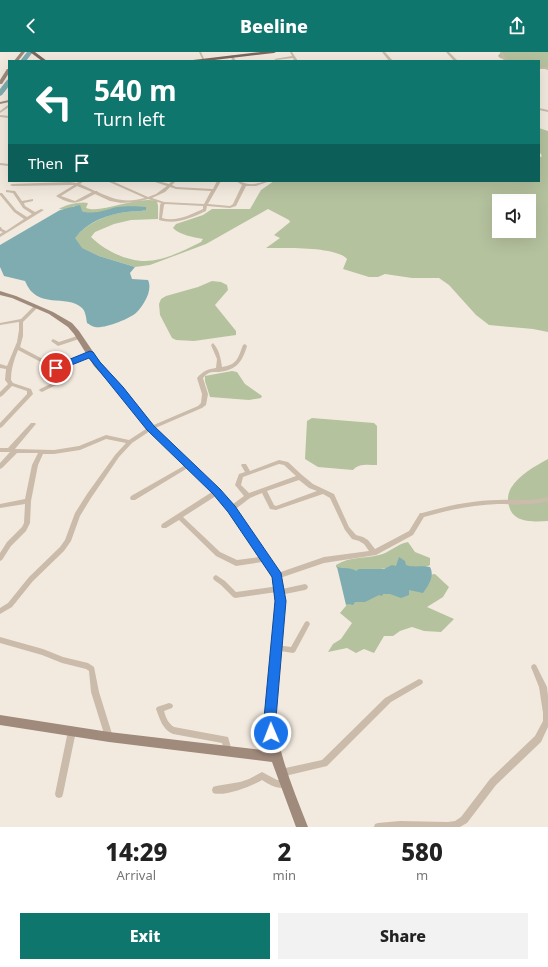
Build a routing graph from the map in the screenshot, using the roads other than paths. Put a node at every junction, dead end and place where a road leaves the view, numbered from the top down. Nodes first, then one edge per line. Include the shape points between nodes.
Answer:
1 (23, 52) edge
2 (200, 52) edge
3 (383, 52) edge
4 (447, 52) edge
5 (34, 53) edge
6 (293, 54) edge
7 (234, 56) edge
8 (275, 56) edge
9 (17, 60) edge
10 (44, 60) edge
11 (204, 60) joint
12 (389, 60) edge
13 (455, 60) edge
14 (8, 71) edge
15 (0, 83) edge
16 (80, 182) edge
17 (110, 182) edge
18 (156, 182) edge
19 (173, 182) edge
20 (218, 182) edge
21 (240, 182) edge
22 (254, 182) edge
23 (266, 182) edge
24 (12, 183) edge
25 (77, 184) junction
26 (244, 185) junction
27 (258, 185) junction
28 (169, 187) junction
29 (214, 190) junction
30 (7, 191) junction
31 (96, 192) junction
32 (0, 194) edge
33 (148, 198) junction
34 (32, 200) dead end
35 (21, 203) junction
36 (164, 203) junction
37 (205, 205) junction
38 (42, 210) dead end
39 (35, 214) junction
40 (26, 219) junction
41 (0, 228) edge
42 (6, 232) junction
43 (0, 236) edge
44 (0, 293) edge
45 (36, 307) junction
46 (23, 320) junction
47 (0, 324) edge
48 (80, 337) junction
49 (53, 341) dead end
50 (212, 345) dead end
51 (245, 346) dead end
52 (18, 348) junction
53 (90, 354) junction
54 (0, 367) edge
55 (9, 368) junction
56 (56, 368) junction
57 (219, 370) junction
58 (11, 384) junction
59 (42, 390) dead end
60 (0, 395) edge
61 (33, 424) dead end
62 (0, 426) edge
63 (151, 428) junction
64 (130, 442) junction
65 (0, 450) edge
66 (12, 450) junction
67 (41, 452) junction
68 (189, 465) junction
69 (244, 465) dead end
70 (0, 468) edge
71 (248, 473) junction
72 (300, 477) junction
73 (263, 490) junction
74 (216, 492) junction
75 (322, 492) junction
76 (248, 496) junction
77 (133, 498) dead end
78 (548, 499) edge
79 (28, 501) junction
80 (0, 506) edge
81 (231, 509) junction
82 (179, 516) junction
83 (164, 526) dead end
84 (374, 553) junction
85 (0, 558) edge
86 (266, 559) junction
87 (277, 576) junction
88 (216, 578) dead end
89 (305, 587) dead end
90 (280, 590) junction
91 (0, 611) edge
92 (307, 624) dead end
93 (0, 640) edge
94 (276, 648) junction
95 (534, 667) dead end
96 (419, 682) dead end
97 (169, 706) dead end
98 (548, 713) edge
99 (0, 720) edge
100 (72, 731) junction
101 (109, 737) junction
102 (228, 751) junction
103 (275, 757) junction
104 (280, 773) junction
105 (285, 784) junction
106 (216, 790) dead end
107 (58, 794) dead end
108 (448, 826) edge
109 (302, 827) edge
110 (378, 827) edge

1 - 9 street
2 - 11 street
3 - 12 street
4 - 13 street
5 - 10 main road
6 - 8 street
7 - 8 main road
7 - 11 main road
14 - 15 street
16 - 25 street
17 - 33 street
18 - 28 street
19 - 28 street
20 - 29 street
21 - 26 street
22 - 27 street
23 - 27 street
24 - 25 street
24 - 30 street
25 - 31 street
25 - 31 street via 58,196 76,202
26 - 27 street
26 - 37 street via 235,205
28 - 29 street
28 - 33 street
29 - 37 street
30 - 32 street
30 - 35 street via 14,192
31 - 33 street via 119,202
32 - 40 street
33 - 36 street
34 - 35 street
35 - 39 street
36 - 37 street
36 - 37 street via 160,219 164,221 188,218 204,210
38 - 39 street
39 - 40 street
40 - 42 street
41 - 42 street
42 - 43 street
44 - 45 street
45 - 46 street
45 - 48 street via 61,319
46 - 47 street
46 - 52 street
48 - 49 street via 58,344
48 - 53 street
50 - 57 street via 219,359
51 - 57 street via 240,360 232,367
52 - 55 street
52 - 56 street
53 - 56 street
53 - 63 street
54 - 55 street
55 - 58 street via 8,380
56 - 59 street via 66,378
57 - 63 street via 209,371 200,378 205,394 204,404 200,408
58 - 60 street
58 - 62 street via 29,390 30,394
61 - 66 street
63 - 64 street
63 - 68 street
64 - 67 street via 106,437 80,448
64 - 91 street via 117,456 77,515 68,541 31,579 10,606
65 - 66 street
66 - 67 street
66 - 70 street
67 - 79 street via 35,465
68 - 74 street
68 - 77 street
69 - 71 street
71 - 72 street via 279,462 286,463
71 - 76 street via 241,476 238,485
72 - 73 street
72 - 75 street
73 - 75 street via 272,507 276,508
73 - 76 street
74 - 81 street
74 - 82 street
75 - 84 street via 332,496 354,537 361,538
76 - 81 street
78 - 84 street via 528,503 487,503 437,510 422,515 411,533
79 - 80 street
79 - 85 street via 26,526
81 - 86 street
82 - 83 street
82 - 86 street via 218,554 236,563
84 - 87 street via 324,560
86 - 87 street
87 - 90 street
88 - 90 street via 235,595
89 - 90 street
90 - 94 street
92 - 94 street via 293,650
93 - 101 street via 92,669
94 - 103 street via 270,718
95 - 98 street
96 - 104 street via 388,700 324,763
97 - 102 street via 160,709 168,727 225,740
98 - 108 street via 538,739 492,782 464,820
99 - 100 street
100 - 101 street
100 - 107 street
101 - 102 street
102 - 103 street
103 - 104 street
104 - 105 street
105 - 106 street via 276,784 262,776 235,788
105 - 109 street
108 - 110 street

